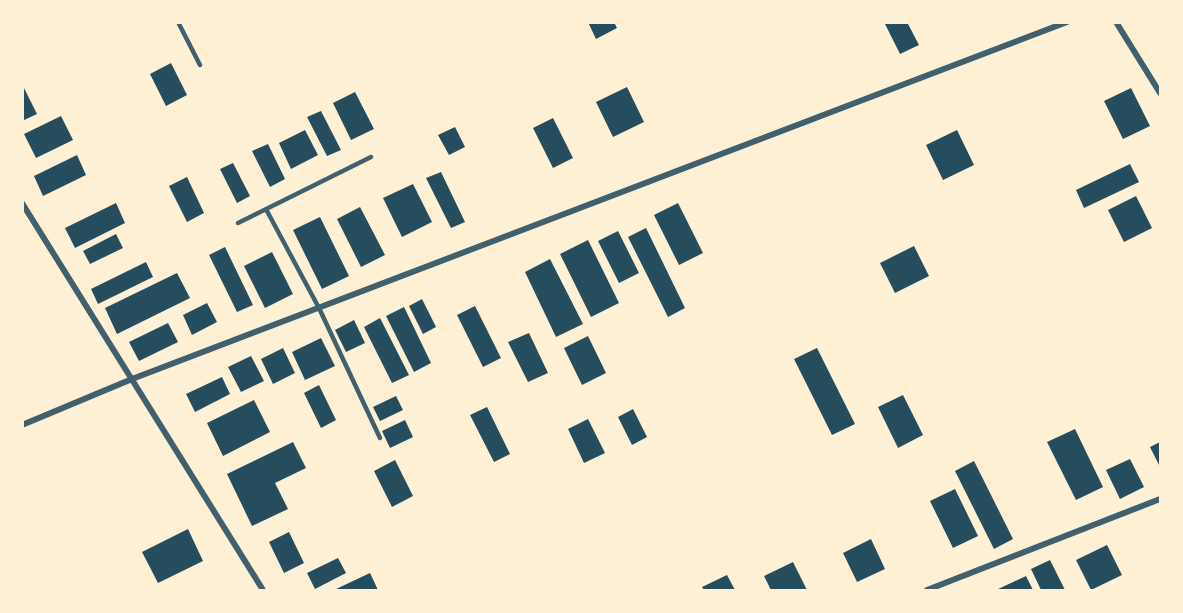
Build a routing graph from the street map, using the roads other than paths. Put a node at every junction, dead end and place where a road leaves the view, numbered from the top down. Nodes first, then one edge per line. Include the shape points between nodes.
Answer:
1 (178, 22) edge
2 (1067, 22) edge
3 (1116, 22) edge
4 (200, 65) dead end
5 (1161, 93) edge
6 (371, 157) dead end
7 (22, 203) edge
8 (267, 210) junction
9 (238, 223) dead end
10 (319, 308) junction
11 (132, 379) junction
12 (22, 425) edge
13 (380, 438) dead end
14 (1160, 501) edge
15 (263, 591) edge
16 (927, 591) edge

1 - 4 lane
2 - 10 street
3 - 5 street
6 - 8 lane
7 - 11 street
8 - 9 lane
8 - 10 lane
10 - 11 street
10 - 13 lane
11 - 12 street
11 - 15 street
14 - 16 street

